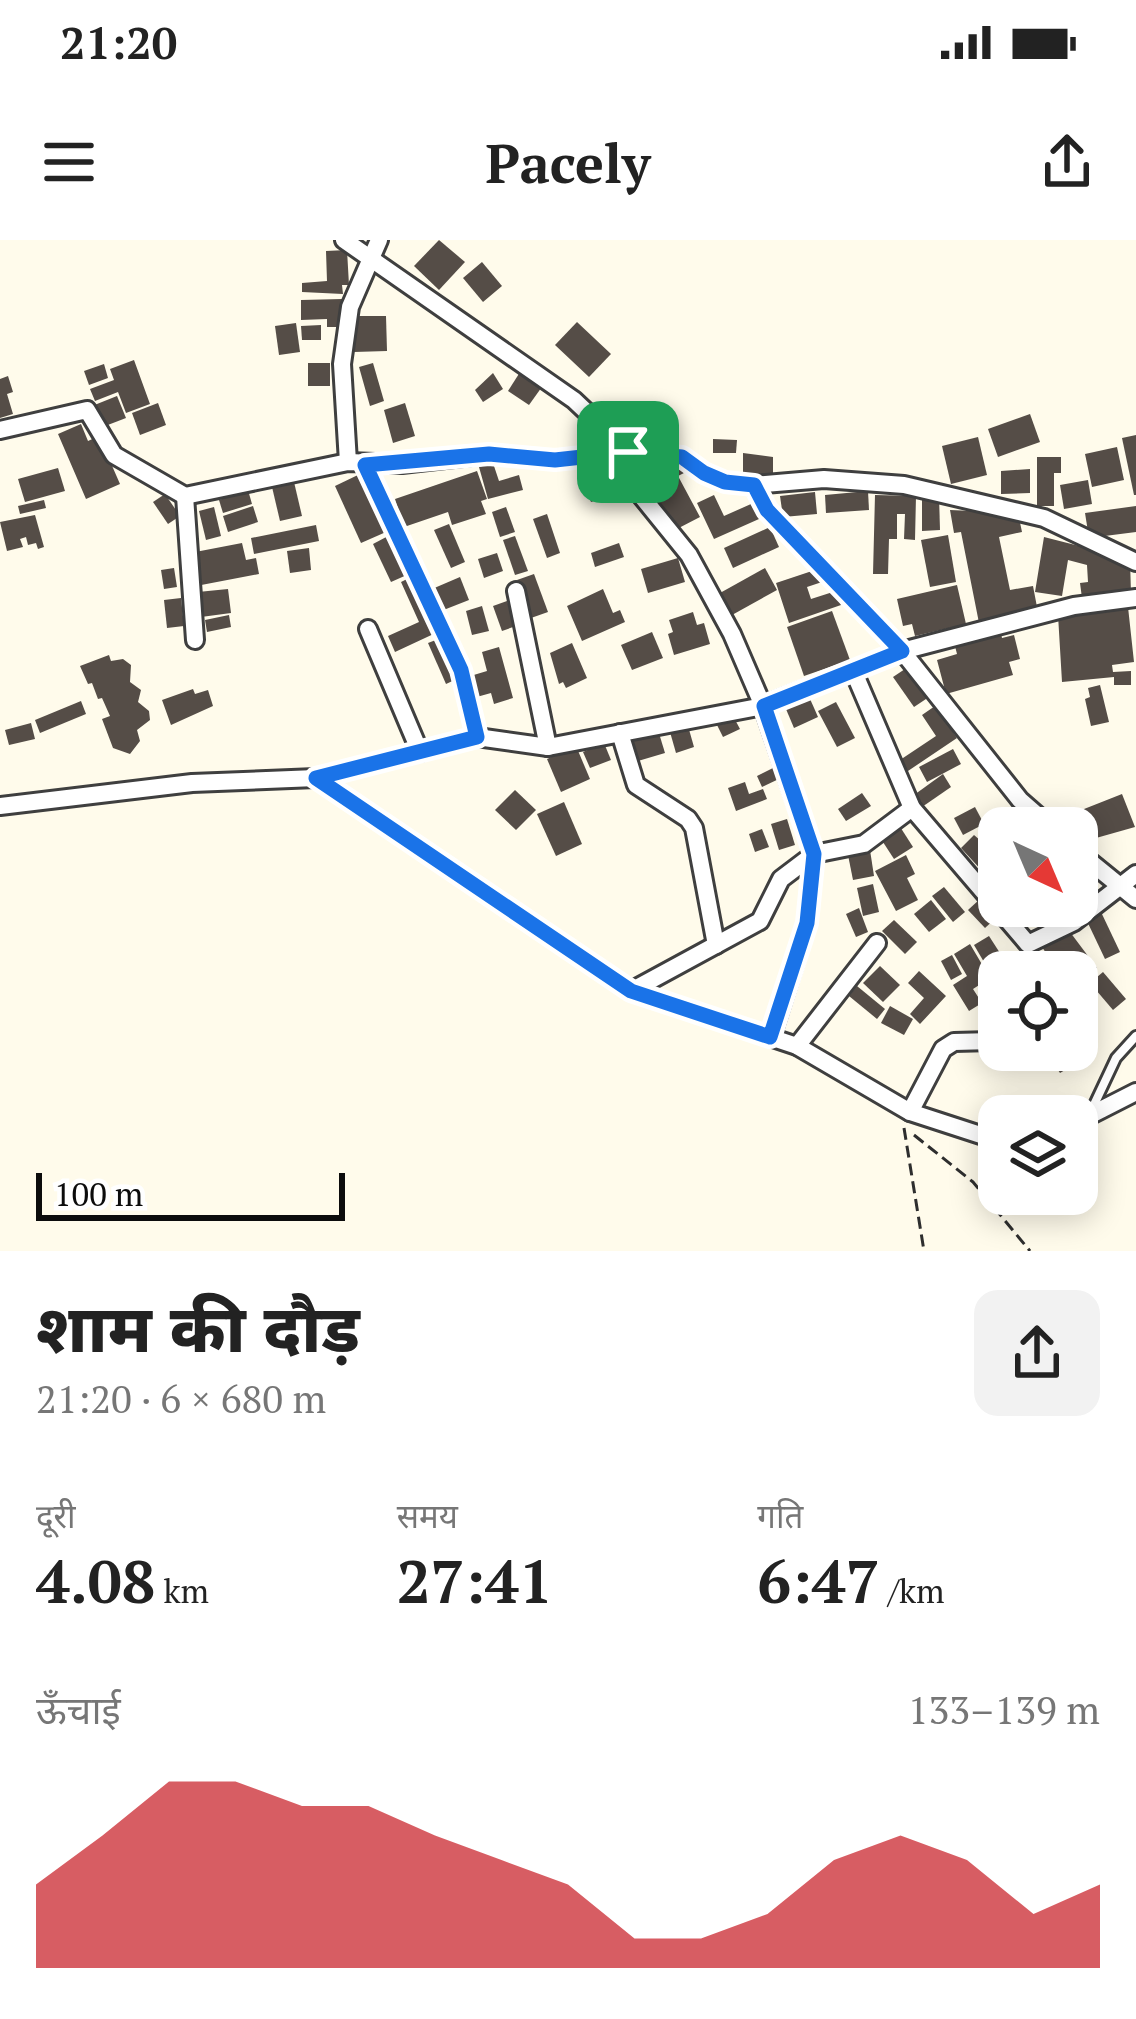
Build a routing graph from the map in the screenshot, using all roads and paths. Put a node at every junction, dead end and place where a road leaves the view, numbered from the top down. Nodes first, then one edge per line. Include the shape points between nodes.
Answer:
1 (344, 240) edge
2 (379, 240) edge
3 (371, 258) junction
4 (0, 430) edge
5 (628, 452) junction
6 (356, 464) junction
7 (754, 485) junction
8 (185, 496) junction
9 (1136, 562) edge
10 (516, 591) dead end
11 (1136, 598) edge
12 (368, 629) dead end
13 (195, 640) dead end
14 (902, 651) junction
15 (854, 670) junction
16 (764, 706) junction
17 (620, 733) junction
18 (477, 737) junction
19 (548, 746) junction
20 (420, 752) junction
21 (316, 778) junction
22 (0, 806) edge
23 (1029, 807) edge
24 (912, 808) junction
25 (814, 854) junction
26 (1098, 869) edge
27 (1136, 874) edge
28 (1117, 886) junction
29 (1136, 899) edge
30 (877, 943) dead end
31 (716, 945) junction
32 (631, 991) junction
33 (1136, 1036) edge
34 (770, 1037) junction
35 (978, 1041) edge
36 (797, 1046) junction
37 (1136, 1092) edge
38 (1096, 1095) edge
39 (1098, 1111) edge
40 (910, 1112) junction
41 (978, 1134) edge
42 (924, 1251) edge
43 (1030, 1251) edge

1 - 3 street
2 - 3 street
3 - 5 street via 574,400
3 - 6 street via 350,308 341,364
4 - 8 street via 87,410 114,455
5 - 6 street
5 - 7 street via 682,457 725,482
5 - 16 street via 634,487 689,555
6 - 8 street
6 - 18 street via 461,670
7 - 9 street via 904,485 1044,518
7 - 14 street via 767,510
8 - 13 street
10 - 19 street
11 - 14 street
12 - 20 street
14 - 15 street
14 - 23 street
15 - 16 street
15 - 24 street
16 - 17 street
16 - 25 street
17 - 19 street
17 - 31 street via 636,785 694,828
18 - 19 street
18 - 20 street
20 - 21 street
21 - 22 street via 191,783
21 - 32 street
24 - 25 street via 864,844
24 - 28 street via 1028,944 1075,922
25 - 31 street via 781,879 760,921
25 - 34 street via 807,923
26 - 28 street
27 - 28 street
28 - 29 street
30 - 36 street
31 - 32 street
32 - 34 street
33 - 38 lane
34 - 36 street
35 - 40 street via 944,1049
36 - 40 street
37 - 39 street
40 - 41 street
42 - 43 path via 904,1127 973,1182

